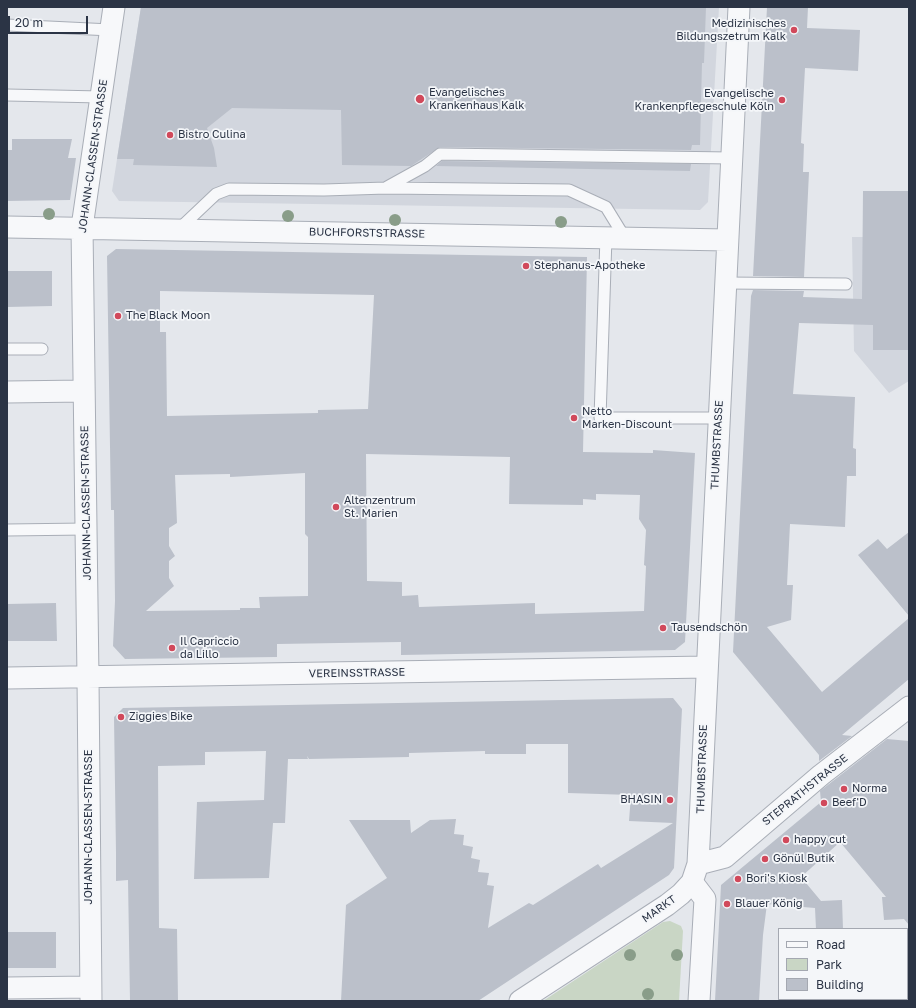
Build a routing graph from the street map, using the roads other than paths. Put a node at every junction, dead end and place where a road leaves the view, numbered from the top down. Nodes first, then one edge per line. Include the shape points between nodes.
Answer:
1 (114, 7) edge
2 (739, 7) edge
3 (7, 25) edge
4 (111, 30) junction
5 (7, 96) edge
6 (101, 97) junction
7 (731, 158) junction
8 (386, 188) junction
9 (7, 227) edge
10 (82, 227) junction
11 (179, 229) junction
12 (616, 238) junction
13 (727, 240) junction
14 (725, 283) junction
15 (846, 284) dead end
16 (7, 349) edge
17 (42, 349) dead end
18 (84, 391) junction
19 (7, 392) edge
20 (718, 418) junction
21 (7, 530) edge
22 (86, 530) junction
23 (706, 667) junction
24 (7, 678) edge
25 (88, 678) junction
26 (909, 707) edge
27 (695, 873) junction
28 (7, 988) edge
29 (91, 994) edge
30 (520, 1001) edge
31 (700, 1001) edge

1 - 4 street, JOHANN-CLASSEN-STRASSE
2 - 7 street, THUMBSTRASSE
3 - 4 lane
4 - 6 street, JOHANN-CLASSEN-STRASSE
5 - 6 lane
6 - 10 street, JOHANN-CLASSEN-STRASSE
7 - 8 lane via 440,154 425,166
7 - 13 street, THUMBSTRASSE
8 - 11 lane via 229,188 216,194
8 - 12 lane via 569,190 606,207
9 - 10 street, BUCHFORSTSTRASSE
10 - 11 street, BUCHFORSTSTRASSE
10 - 18 street, JOHANN-CLASSEN-STRASSE
11 - 12 street, BUCHFORSTSTRASSE
12 - 13 street, BUCHFORSTSTRASSE
12 - 20 lane via 600,418
13 - 14 street, THUMBSTRASSE
14 - 15 lane
14 - 20 street, THUMBSTRASSE
16 - 17 lane
18 - 19 street
18 - 22 street, JOHANN-CLASSEN-STRASSE
20 - 23 street, THUMBSTRASSE
21 - 22 lane
22 - 25 street, JOHANN-CLASSEN-STRASSE
23 - 25 street, VEREINSSTRASSE
23 - 27 street, THUMBSTRASSE
24 - 25 street, VEREINSSTRASSE
25 - 29 street, JOHANN-CLASSEN-STRASSE
26 - 27 street, STEPRATHSTRASSE via 821,775 724,857
27 - 30 street, MARKT via 681,894 666,905
27 - 31 street via 705,899
28 - 29 street

